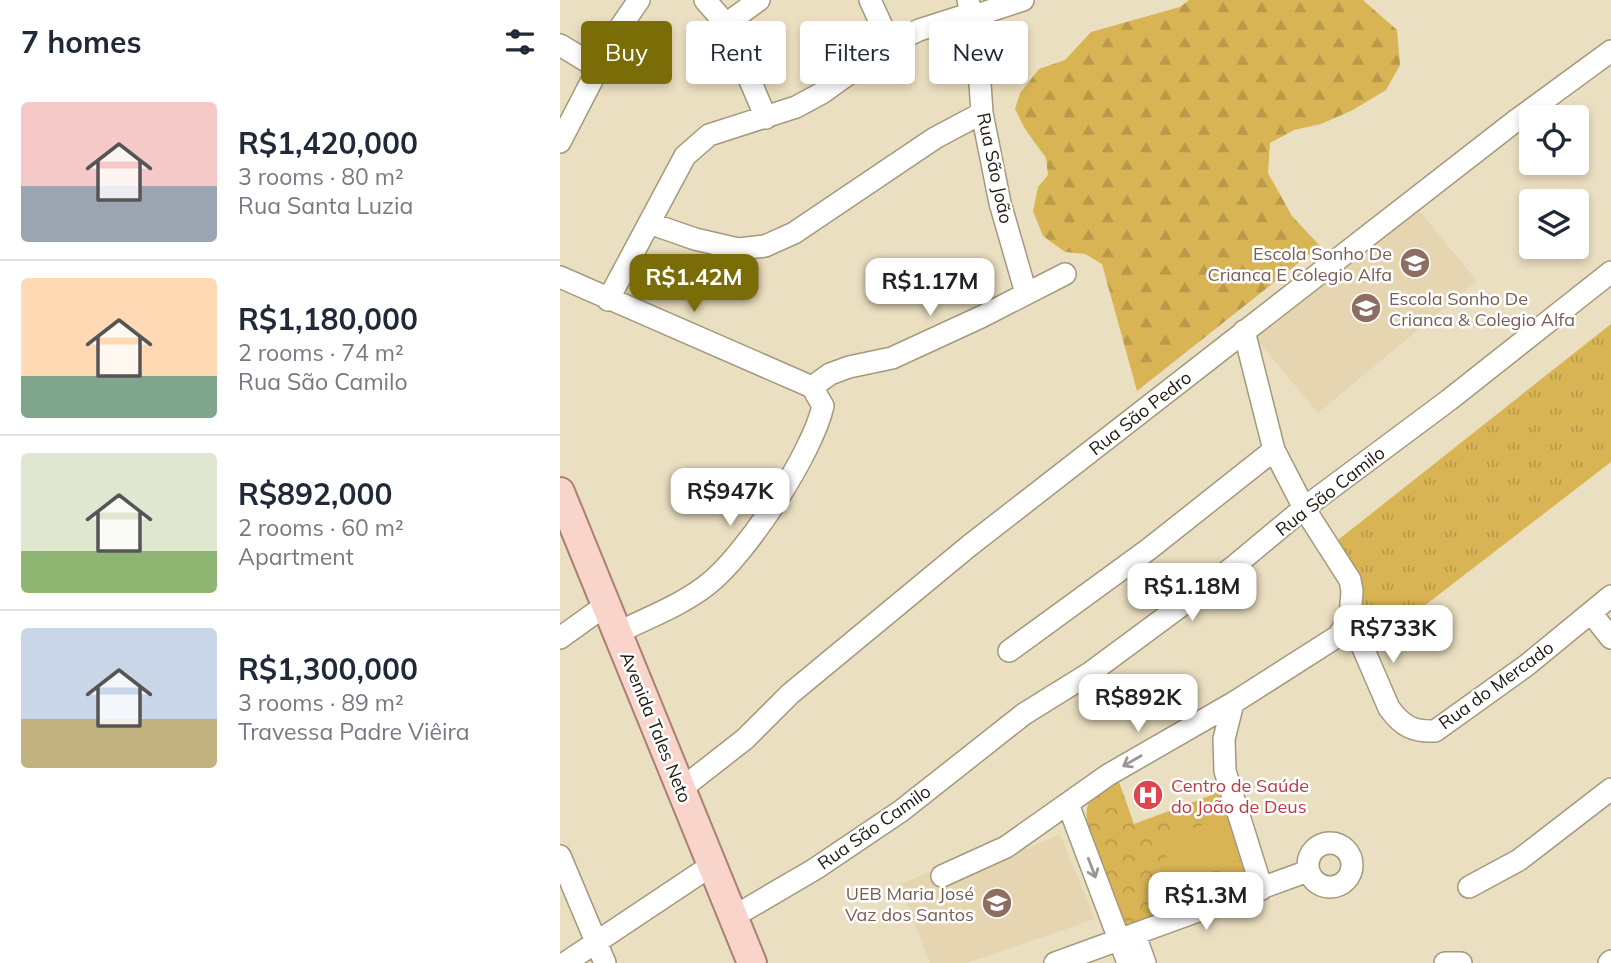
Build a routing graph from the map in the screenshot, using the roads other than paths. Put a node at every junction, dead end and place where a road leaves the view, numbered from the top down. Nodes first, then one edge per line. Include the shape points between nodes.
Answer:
1 (639, 0) edge
2 (705, 0) edge
3 (759, 0) edge
4 (870, 0) edge
5 (1023, 0) edge
6 (971, 8) edge
7 (625, 21) edge
8 (723, 21) edge
9 (730, 21) edge
10 (880, 21) edge
11 (915, 33) edge
12 (560, 44) edge
13 (1611, 51) edge
14 (581, 57) edge
15 (590, 84) edge
16 (751, 84) edge
17 (834, 84) edge
18 (982, 113) junction
19 (765, 118) junction
20 (560, 142) edge
21 (649, 223) junction
22 (1611, 272) edge
23 (1065, 274) dead end
24 (560, 277) edge
25 (1026, 293) junction
26 (608, 300) junction
27 (1244, 331) junction
28 (812, 387) junction
29 (1273, 450) junction
30 (560, 492) edge
31 (1304, 508) junction
32 (1611, 596) edge
33 (606, 605) junction
34 (1591, 613) junction
35 (1350, 618) junction
36 (617, 632) junction
37 (560, 638) edge
38 (1611, 638) edge
39 (1009, 651) dead end
40 (1233, 703) junction
41 (1202, 721) junction
42 (1223, 752) junction
43 (681, 789) junction
44 (1611, 789) edge
45 (1068, 804) junction
46 (560, 856) edge
47 (712, 865) junction
48 (1308, 870) dead end
49 (942, 876) dead end
50 (1469, 887) dead end
51 (1262, 889) junction
52 (733, 917) junction
53 (1127, 938) junction
54 (597, 943) junction
55 (565, 963) edge
56 (605, 963) edge
57 (752, 963) edge
58 (1055, 963) edge
59 (1128, 963) edge
60 (1145, 963) edge
61 (1445, 963) edge
62 (1461, 963) edge

1 - 7 street
2 - 8 street
3 - 9 street
4 - 10 street
5 - 6 street
6 - 11 street via 960,17
6 - 18 street, Rua São João
12 - 14 street
13 - 27 street, Rua São Pedro
15 - 20 street
16 - 19 street
17 - 19 street via 796,107
18 - 21 street via 935,138 794,233 765,246 738,250
18 - 25 street, Rua São João via 1000,203
19 - 21 street via 709,135 696,144
21 - 26 street
22 - 31 street, Rua São Camilo
23 - 25 street
24 - 26 street
25 - 28 street via 892,358 849,367
26 - 28 street
27 - 29 street
27 - 43 street, Rua São Pedro via 969,546
28 - 36 street via 823,406 805,451 773,507 727,567 686,599
29 - 31 street
29 - 39 street via 1149,549
30 - 33 main road, Avenida Tales Neto
31 - 35 street via 1350,580
31 - 52 street, Rua São Camilo via 1232,568 1090,673 1024,714 901,811
32 - 34 street, Rua do Mercado
33 - 36 main road, Avenida Tales Neto
33 - 37 street
34 - 35 street, Rua do Mercado via 1461,714 1435,731 1423,732 1406,728 1389,708
34 - 38 street
35 - 40 street via 1338,636
36 - 43 main road, Avenida Tales Neto
40 - 41 street
40 - 42 street
41 - 42 street via 1210,725
41 -> 45 street via 1108,775
42 - 51 street via 1233,802
43 - 47 main road, Avenida Tales Neto
44 - 50 street via 1519,860
45 - 49 street via 1006,847
45 -> 53 street
46 - 54 street
47 - 52 main road, Avenida Tales Neto
47 - 54 street
48 - 51 street
51 - 53 street
52 - 57 main road, Avenida Tales Neto
53 - 58 street
53 - 59 street
53 - 60 street
54 - 55 street
54 - 56 street
61 - 62 street

